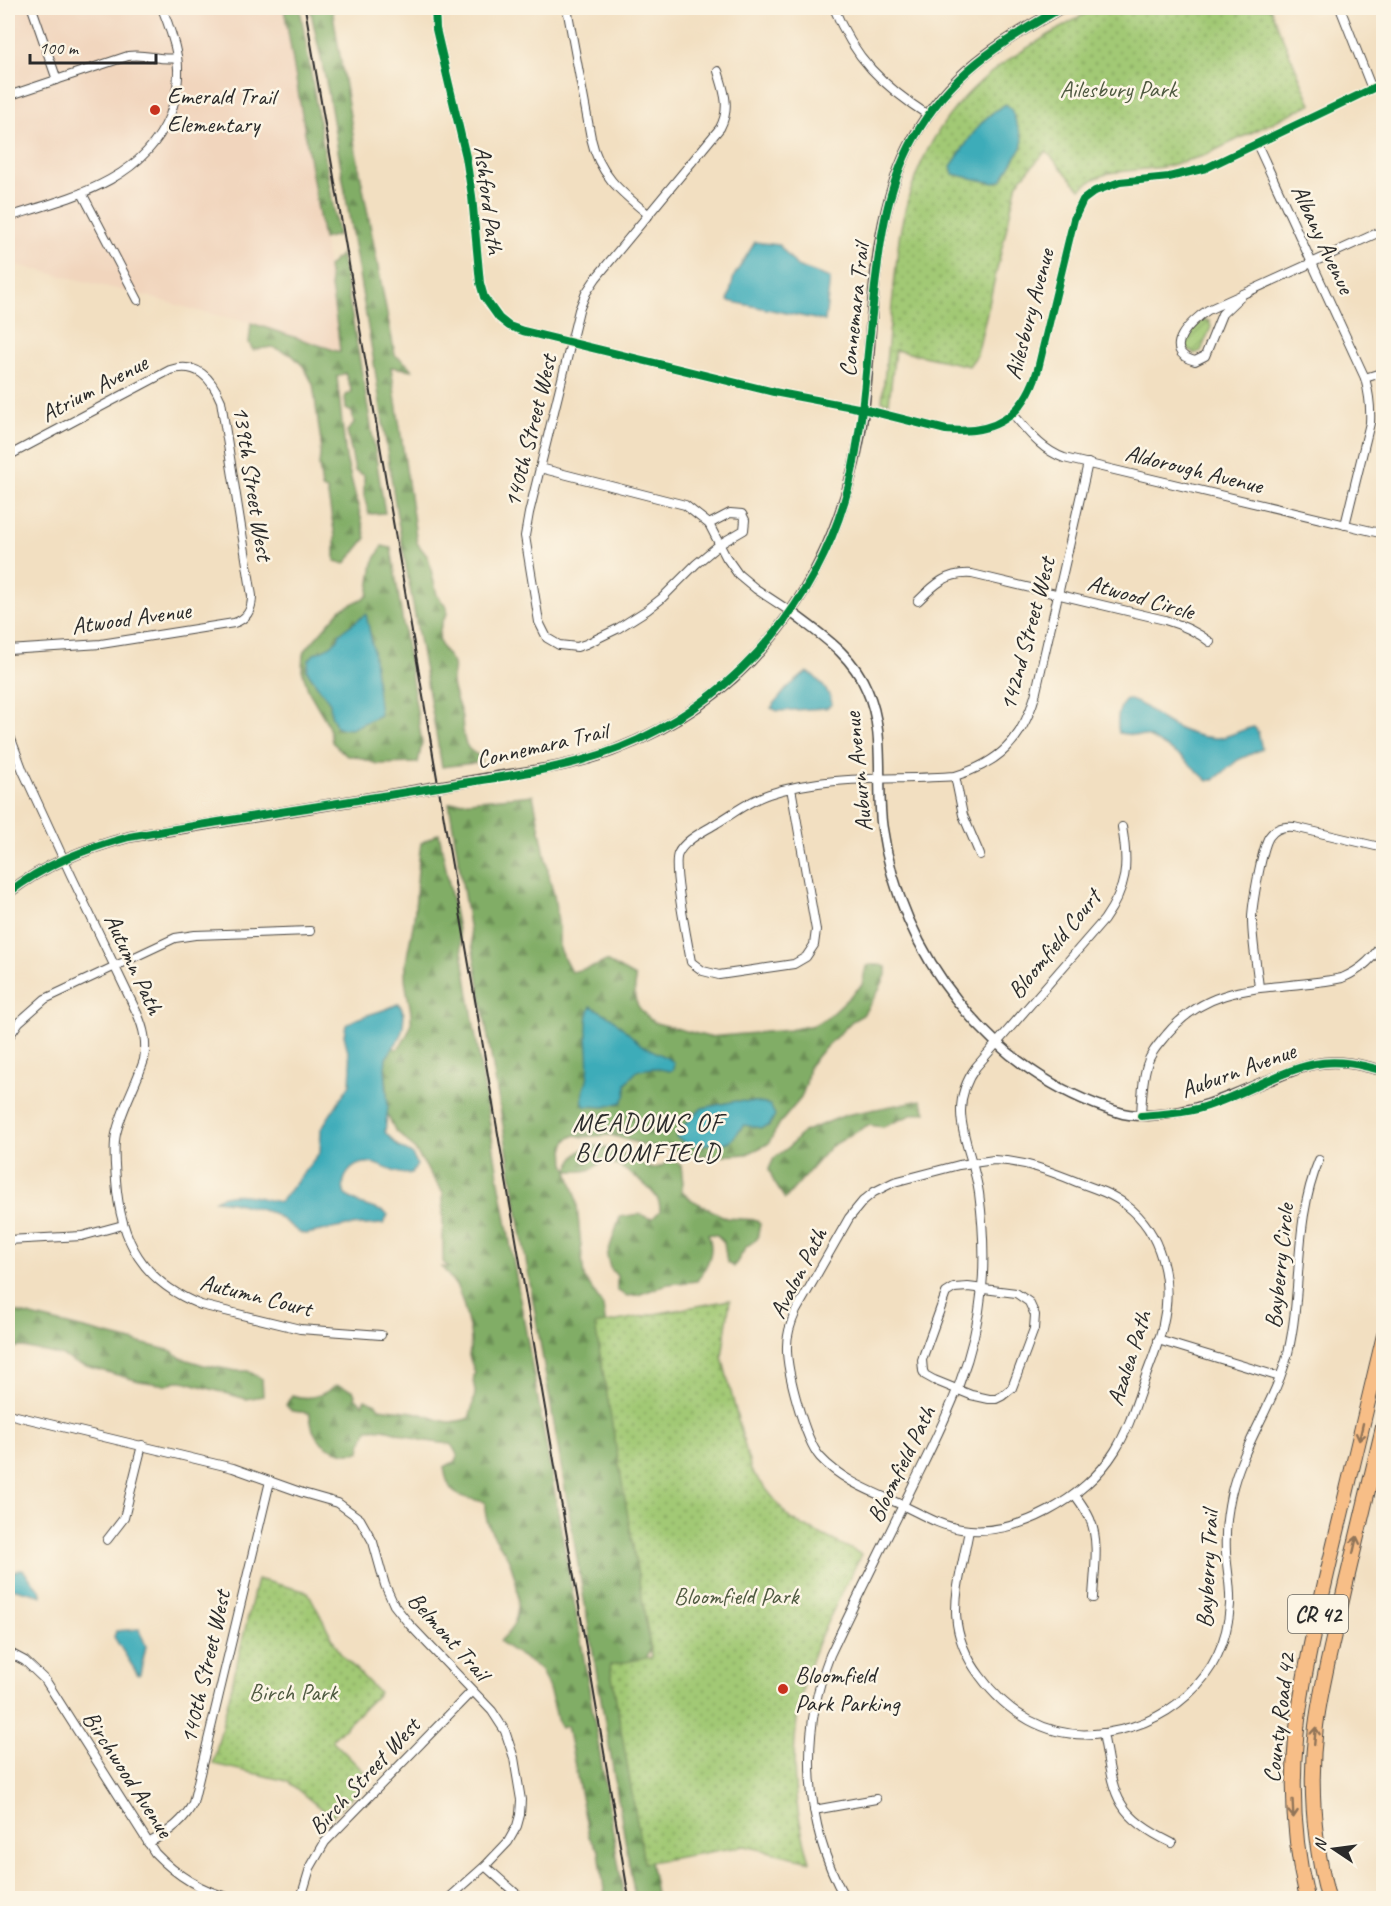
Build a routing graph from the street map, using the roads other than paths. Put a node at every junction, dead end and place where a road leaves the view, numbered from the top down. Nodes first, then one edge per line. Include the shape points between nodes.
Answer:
1 (32, 8) edge
2 (162, 8) edge
3 (435, 8) edge
4 (567, 8) edge
5 (834, 8) edge
6 (1061, 8) edge
7 (1340, 8) edge
8 (177, 57) junction
9 (718, 71) dead end
10 (57, 80) junction
11 (1383, 83) edge
12 (1372, 88) junction
13 (8, 96) edge
14 (928, 115) junction
15 (1257, 144) junction
16 (82, 193) junction
17 (649, 215) junction
18 (8, 217) edge
19 (1383, 230) edge
20 (1312, 262) junction
21 (1243, 294) junction
22 (138, 300) dead end
23 (572, 342) junction
24 (1383, 372) edge
25 (201, 373) joint
26 (1365, 378) junction
27 (863, 409) junction
28 (1012, 413) junction
29 (8, 456) edge
30 (1088, 463) junction
31 (540, 468) junction
32 (709, 524) junction
33 (1345, 525) junction
34 (1383, 534) edge
35 (720, 544) junction
36 (1058, 594) junction
37 (918, 600) dead end
38 (251, 606) joint
39 (791, 612) junction
40 (1210, 642) dead end
41 (8, 651) edge
42 (8, 731) edge
43 (955, 776) junction
44 (879, 778) junction
45 (790, 788) junction
46 (1122, 827) dead end
47 (1383, 848) edge
48 (980, 855) dead end
49 (64, 858) junction
50 (8, 893) edge
51 (310, 931) dead end
52 (1383, 939) edge
53 (114, 965) junction
54 (1259, 988) junction
55 (8, 1038) edge
56 (996, 1043) junction
57 (1383, 1071) edge
58 (1141, 1116) junction
59 (1319, 1160) dead end
60 (973, 1162) junction
61 (123, 1224) junction
62 (8, 1240) edge
63 (982, 1288) junction
64 (381, 1335) dead end
65 (1383, 1335) edge
66 (1158, 1340) junction
67 (1280, 1377) junction
68 (958, 1390) junction
69 (8, 1414) edge
70 (1383, 1423) edge
71 (142, 1445) junction
72 (270, 1481) junction
73 (1075, 1495) junction
74 (903, 1505) junction
75 (969, 1530) junction
76 (107, 1540) dead end
77 (1093, 1598) dead end
78 (8, 1652) edge
79 (472, 1691) junction
80 (1103, 1733) junction
81 (876, 1799) dead end
82 (814, 1810) junction
83 (148, 1842) junction
84 (1172, 1843) dead end
85 (485, 1866) junction
86 (231, 1899) edge
87 (301, 1899) edge
88 (449, 1899) edge
89 (521, 1899) edge
90 (845, 1899) edge
91 (1307, 1899) edge
92 (1328, 1899) edge

1 - 10 street
2 - 8 street
3 - 23 street, Ashford Path via 436,29 466,157 484,297 509,326
4 - 17 street via 596,156 617,188
5 - 14 street via 848,39 875,75
6 - 14 street, Connemara Trail via 974,63
7 - 12 street
8 - 10 street via 164,60 128,56
8 - 16 street via 177,93 157,139 119,175
9 - 17 street, 140th Street West via 726,97 723,122
10 - 13 street
11 - 12 street, Ailesbury Avenue
12 - 15 street, Ailesbury Avenue
14 - 27 street, Connemara Trail via 894,179 885,216
15 - 20 street, Albany Avenue
15 - 28 street, Ailesbury Avenue via 1206,168 1120,182 1083,200 1074,219 1035,380
16 - 18 street
16 - 22 street
17 - 23 street, 140th Street West via 586,293
19 - 20 street
20 - 21 street
20 - 26 street, Albany Avenue
21 - 21 street via 1208,309 1191,322 1180,342 1184,356 1196,361 1205,356 1222,314
23 - 27 street, Ailesbury Avenue via 774,392
23 - 31 street, 140th Street West
24 - 26 street
25 - 29 street, Atrium Avenue via 192,368 170,370
25 - 38 street, 139th Street West via 214,386 221,401
26 - 33 street, Albany Avenue via 1370,423
27 - 28 street, Ailesbury Avenue via 959,431 985,429
27 - 39 street, Connemara Trail via 849,485 838,519 817,569
28 - 30 street, Aldorough Avenue via 1045,448 1064,458
30 - 33 street, Aldorough Avenue
30 - 36 street, 142nd Street West
31 - 32 street, Auburn Avenue via 676,501
31 - 35 street, 140th Street West via 525,536 539,622 544,635 559,645 577,647 617,629 661,599
32 - 35 street, Auburn Avenue
32 - 35 street via 730,513 742,514 746,520 744,530
33 - 34 street, Aldorough Avenue
35 - 39 street, Auburn Avenue via 738,574
36 - 37 street, Atwood Circle via 963,573 946,576
36 - 40 street, Atwood Circle via 1182,625
36 - 43 street, 142nd Street West via 1035,696 1023,726 990,762
38 - 41 street, Atwood Avenue via 245,618 234,624 114,642
39 - 44 street, Auburn Avenue via 832,643 861,677 876,716
39 - 49 street, Connemara Trail, bridge via 752,658 701,704 614,750 584,760 489,778 129,837
42 - 49 street, Autumn Path
43 - 44 street, 142nd Street West
43 - 48 street via 963,815
44 - 45 street, 142nd Street West
44 - 56 street, Auburn Avenue via 886,851 911,926 948,989
45 - 45 street, 142nd Street West via 746,804 694,837 678,854 676,871 692,962 703,971 719,975 794,964 806,957 814,945 816,930
46 - 56 street, Bloomfield Court via 1125,872 1113,907
47 - 54 street via 1294,827 1282,827 1273,833 1266,844 1252,910
49 - 50 street, Connemara Trail
49 - 53 street, Autumn Path
51 - 53 street via 183,936
52 - 54 street via 1367,964 1342,978
53 - 55 street via 45,999
53 - 61 street, Autumn Path via 141,1023 145,1042 144,1060 115,1141 117,1198
54 - 58 street via 1212,999 1175,1025 1147,1062
56 - 58 street, Auburn Avenue via 1073,1094
56 - 60 street, Bloomfield Path via 969,1077 960,1103
57 - 58 street, Auburn Avenue via 1353,1064 1316,1064 1289,1071 1212,1104
59 - 67 street, Bayberry Circle via 1306,1194 1291,1334
60 - 63 street, Bloomfield Path via 982,1226
60 - 66 street, Azalea Path via 1001,1160 1033,1165 1102,1191 1134,1211 1152,1234 1165,1274 1166,1311
60 - 74 street, Avalon Path via 894,1182 863,1201 849,1218 788,1333 789,1368 805,1430 818,1455 839,1474
61 - 62 street via 82,1236
61 - 64 street, Autumn Court via 148,1270 188,1300 300,1329
63 - 68 street, Bloomfield Path via 972,1347
63 - 68 street via 959,1287 946,1293 922,1360 925,1375
63 - 68 street via 1023,1296 1033,1307 1034,1329 1015,1382 1007,1393 989,1399
65 -> 91 highway, County Road 42 / CR 42 via 1312,1637 1296,1724 1294,1817
66 - 67 street
66 - 73 street, Azalea Path via 1120,1441 1099,1472
67 - 80 street, Bayberry Trail via 1232,1492 1226,1534 1229,1610 1217,1656 1185,1698 1147,1722
68 - 74 street, Bloomfield Path
69 - 71 street, Belmont Trail
92 -> 70 highway, County Road 42 / CR 42 via 1314,1815 1316,1727
71 - 72 street, Belmont Trail
71 - 76 street via 124,1518
72 - 79 street, Belmont Trail via 338,1503 360,1519 370,1534 385,1585 398,1611
72 - 83 street, 140th Street West via 193,1803 180,1822
73 - 75 street, Azalea Path via 1030,1520
73 - 77 street via 1086,1512 1095,1541
74 - 75 street, Azalea Path via 948,1526
74 - 82 street, Bloomfield Path via 823,1676 810,1750
75 - 80 street, Bayberry Trail via 955,1608 958,1635 972,1665 1003,1701 1030,1722 1070,1734
78 - 83 street, Birchwood Avenue via 25,1661 46,1681
79 - 85 street, Belmont Trail via 505,1731 521,1800 519,1821 512,1837
79 - 87 street, Birch Street West via 325,1842 310,1868
80 - 84 street via 1120,1802 1139,1825
81 - 82 street
82 - 90 street, Bloomfield Path via 826,1859
83 - 86 street, Birchwood Avenue via 181,1877
85 - 88 street, Belmont Trail
85 - 89 street

